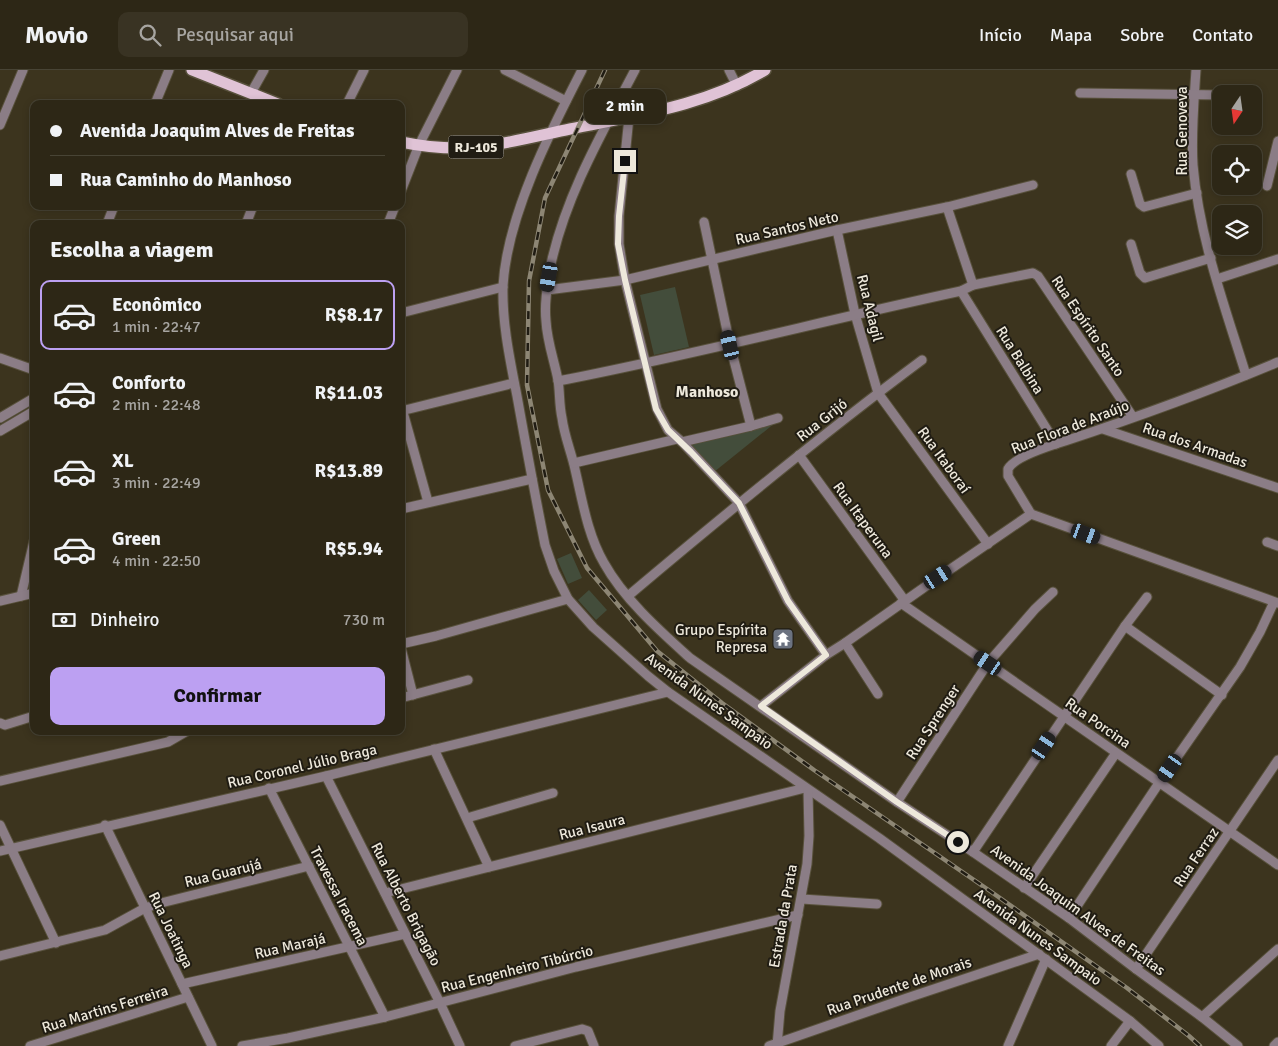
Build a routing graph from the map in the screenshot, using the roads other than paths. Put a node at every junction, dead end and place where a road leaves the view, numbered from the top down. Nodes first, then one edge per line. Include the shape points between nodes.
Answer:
1 (23, 70) edge
2 (169, 70) edge
3 (192, 70) edge
4 (264, 70) edge
5 (364, 70) edge
6 (457, 70) edge
7 (505, 70) edge
8 (582, 70) edge
9 (635, 70) edge
10 (729, 70) edge
11 (765, 70) edge
12 (1196, 70) edge
13 (737, 86) junction
14 (251, 93) junction
15 (1080, 93) dead end
16 (1195, 94) junction
17 (1212, 95) edge
18 (157, 100) edge
19 (268, 100) edge
20 (349, 100) edge
21 (566, 101) junction
22 (629, 117) junction
23 (608, 121) junction
24 (0, 126) edge
25 (550, 133) junction
26 (1278, 141) edge
27 (405, 143) edge
28 (419, 145) junction
29 (1131, 174) dead end
30 (405, 181) edge
31 (1033, 185) dead end
32 (1267, 186) dead end
33 (1197, 193) junction
34 (947, 206) junction
35 (704, 222) dead end
36 (837, 230) junction
37 (1131, 244) dead end
38 (1211, 258) junction
39 (1278, 259) edge
40 (711, 260) junction
41 (1217, 279) junction
42 (625, 280) junction
43 (973, 285) junction
44 (503, 287) junction
45 (547, 290) junction
46 (961, 291) junction
47 (405, 312) edge
48 (856, 314) junction
49 (730, 345) junction
50 (0, 358) edge
51 (922, 360) dead end
52 (1278, 362) edge
53 (647, 364) junction
54 (30, 369) edge
55 (1246, 376) junction
56 (558, 382) junction
57 (514, 383) junction
58 (878, 392) junction
59 (30, 400) edge
60 (405, 408) edge
61 (30, 413) edge
62 (1133, 417) junction
63 (0, 418) edge
64 (778, 418) dead end
65 (405, 420) edge
66 (750, 426) junction
67 (1103, 428) junction
68 (0, 430) edge
69 (679, 441) junction
70 (1056, 444) junction
71 (800, 455) junction
72 (574, 463) junction
73 (532, 479) junction
74 (1278, 488) edge
75 (428, 502) junction
76 (739, 503) junction
77 (405, 508) edge
78 (1031, 514) junction
79 (1267, 542) dead end
80 (988, 544) junction
81 (1278, 546) edge
82 (30, 558) edge
83 (1053, 592) dead end
84 (30, 594) edge
85 (21, 596) junction
86 (628, 596) junction
87 (1147, 596) dead end
88 (568, 599) junction
89 (0, 601) edge
90 (903, 602) junction
91 (1276, 602) edge
92 (1125, 626) junction
93 (405, 643) edge
94 (845, 643) junction
95 (826, 655) junction
96 (988, 663) junction
97 (405, 664) edge
98 (468, 680) dead end
99 (668, 692) junction
100 (878, 694) dead end
101 (413, 695) junction
102 (1222, 695) junction
103 (405, 697) edge
104 (761, 706) junction
105 (1065, 716) junction
106 (30, 717) edge
107 (0, 723) edge
108 (180, 735) edge
109 (434, 748) junction
110 (1116, 753) junction
111 (1278, 760) edge
112 (326, 776) junction
113 (0, 780) edge
114 (1159, 783) junction
115 (269, 788) junction
116 (806, 789) junction
117 (553, 793) dead end
118 (897, 802) junction
119 (466, 818) junction
120 (0, 825) edge
121 (105, 825) junction
122 (1230, 832) junction
123 (11, 848) junction
124 (0, 851) edge
125 (973, 852) junction
126 (1278, 865) edge
127 (309, 866) junction
128 (489, 867) junction
129 (1024, 888) junction
130 (385, 893) junction
131 (802, 898) junction
132 (876, 904) dead end
133 (145, 908) junction
134 (798, 915) junction
135 (1069, 918) junction
136 (405, 934) junction
137 (56, 944) junction
138 (349, 946) junction
139 (1278, 949) edge
140 (0, 956) edge
141 (1042, 956) junction
142 (1136, 969) junction
143 (182, 984) junction
144 (188, 997) junction
145 (440, 1003) junction
146 (1202, 1017) junction
147 (385, 1018) junction
148 (1130, 1021) junction
149 (593, 1044) edge
150 (774, 1045) edge
151 (30, 1046) edge
152 (212, 1046) edge
153 (242, 1046) edge
154 (460, 1046) edge
155 (515, 1046) edge
156 (1008, 1046) edge
157 (1111, 1046) edge
158 (1159, 1046) edge
159 (1238, 1046) edge

1 - 24 street
2 - 18 street
3 - 14 main road
4 - 14 street
5 - 20 street
6 - 28 street
7 - 21 street
8 - 21 street, Avenida Nunes Sampaio
9 - 23 street, Avenida Joaquim Alves de Freitas
10 - 13 street
11 - 13 main road, RJ-105
12 - 16 street, Rua Genoveva
13 - 22 main road, RJ-105 via 700,100
14 - 19 main road
15 - 16 street
16 - 17 street
16 - 33 street, Rua Genoveva via 1192,155
21 - 25 street, Avenida Nunes Sampaio
22 - 23 main road, RJ-105
22 - 42 street via 618,229
23 - 25 main road, RJ-105
23 - 45 street, Avenida Joaquim Alves de Freitas via 570,201
25 - 28 main road, RJ-105 via 471,147
25 - 44 street, Avenida Nunes Sampaio via 516,219
26 - 32 street
27 - 28 main road, RJ-105
28 - 30 street
29 - 33 street via 1140,204 1144,207
31 - 34 street, Rua Santos Neto
33 - 38 street, Rua Genoveva
34 - 36 street, Rua Santos Neto
34 - 43 street
35 - 40 street
36 - 40 street, Rua Santos Neto
36 - 48 street, Rua Adagil
37 - 38 street via 1138,268 1145,278
38 - 41 street, Rua Genoveva
39 - 41 street
40 - 42 street, Rua Santos Neto
40 - 49 street
41 - 55 street, Rua Genoveva
42 - 45 street, Rua Santos Neto
42 - 53 street
43 - 46 street, Rua Espírito Santo
43 - 62 street, Rua Espírito Santo via 1036,274
44 - 47 street
44 - 57 street, Avenida Nunes Sampaio
45 - 56 street, Avenida Joaquim Alves de Freitas via 546,322
46 - 48 street, Rua Espírito Santo
46 - 70 street, Rua Balbina
48 - 49 street, Rua Espírito Santo
48 - 58 street, Rua Adagil
49 - 53 street, Rua Espírito Santo
49 - 66 street
50 - 54 street
51 - 58 street, Rua Grijó
52 - 55 street, Rua Flora de Araújo
53 - 56 street, Rua Espírito Santo
53 - 69 street via 656,409 663,424
55 - 62 street, Rua Flora de Araújo
56 - 72 street, Avenida Joaquim Alves de Freitas via 562,418
57 - 60 street
57 - 73 street, Avenida Nunes Sampaio
58 - 71 street, Rua Grijó
58 - 80 street, Rua Itaboraí
59 - 63 street
61 - 68 street
62 - 67 street, Rua Flora de Araújo
64 - 66 street
65 - 75 street
66 - 69 street
67 - 70 street, Rua Flora de Araújo
67 - 74 street, Rua dos Armadas
69 - 72 street
69 - 76 street
70 - 78 street, Rua Flora de Araújo via 1014,461 1008,469 1010,480
71 - 76 street, Rua Grijó
71 - 90 street, Rua Itaperuna
72 - 86 street, Avenida Joaquim Alves de Freitas via 599,554
73 - 75 street
73 - 88 street, Avenida Nunes Sampaio via 545,545
75 - 77 street
76 - 86 street, Rua Grijó
76 - 95 street via 788,601
78 - 80 street
78 - 91 street
79 - 81 street
80 - 90 street
82 - 85 street
83 - 96 street, Rua Sprenger
84 - 85 street
85 - 89 street
86 - 104 street, Avenida Joaquim Alves de Freitas via 690,658
87 - 92 street
88 - 93 street
88 - 99 street, Avenida Nunes Sampaio via 593,627
90 - 94 street
90 - 96 street, Rua Porcina
91 - 102 street
92 - 102 street
92 - 105 street
94 - 95 street
94 - 100 street
95 - 104 street
96 - 105 street, Rua Porcina
96 - 118 street, Rua Sprenger
97 - 101 street
98 - 101 street
99 - 109 street, Rua Coronel Júlio Braga
99 - 116 street, Avenida Nunes Sampaio
101 - 103 street
102 - 114 street
104 - 118 street, Avenida Joaquim Alves de Freitas
105 - 110 street, Rua Porcina
105 - 125 street
106 - 107 street via 5,725
108 - 113 street via 168,742
109 - 112 street, Rua Coronel Júlio Braga
109 - 119 street
110 - 114 street, Rua Porcina
110 - 129 street
111 - 122 street, Rua Ferraz
112 - 115 street, Rua Coronel Júlio Braga
112 - 130 street, Rua Alberto Brigagão
114 - 122 street, Rua Porcina
114 - 135 street
115 - 121 street, Rua Coronel Júlio Braga
115 - 127 street, Travessa Iracema
116 - 128 street, Rua Isaura
116 - 131 street, Estrada da Prata via 809,836
116 - 141 street, Avenida Nunes Sampaio
117 - 119 street
118 - 125 street, Avenida Joaquim Alves de Freitas
119 - 128 street
120 - 123 street
121 - 123 street, Rua Coronel Júlio Braga
121 - 133 street, Rua Joatinga
122 - 126 street, Rua Porcina
122 - 142 street, Rua Ferraz
123 - 124 street, Rua Coronel Júlio Braga
123 - 137 street
125 - 129 street, Avenida Joaquim Alves de Freitas
127 - 133 street, Rua Guarujá
127 - 138 street, Travessa Iracema
128 - 130 street, Rua Isaura
129 - 135 street, Avenida Joaquim Alves de Freitas
130 - 136 street, Rua Alberto Brigagão
131 - 132 street
131 - 134 street, Estrada da Prata
133 - 137 street, Rua Guarujá via 105,930
133 - 143 street, Rua Joatinga
134 - 145 street, Rua Engenheiro Tibúrcio
134 - 150 street, Estrada da Prata
135 - 142 street, Avenida Joaquim Alves de Freitas
136 - 138 street, Rua Marajá
136 - 145 street, Rua Alberto Brigagão
137 - 140 street, Rua Guarujá
138 - 143 street, Rua Marajá
138 - 147 street, Travessa Iracema
139 - 146 street
141 - 148 street, Avenida Nunes Sampaio
141 - 150 street, Rua Prudente de Morais via 907,998
141 - 156 street
142 - 146 street, Avenida Joaquim Alves de Freitas
143 - 144 street, Rua Joatinga
144 - 151 street, Rua Martins Ferreira
144 - 152 street, Rua Joatinga
145 - 147 street, Rua Engenheiro Tibúrcio
145 - 154 street, Rua Alberto Brigagão
146 - 159 street, Avenida Joaquim Alves de Freitas
147 - 153 street, Rua Engenheiro Tibúrcio
148 - 157 street
148 - 158 street, Avenida Nunes Sampaio
149 - 155 street via 588,1031 582,1029

